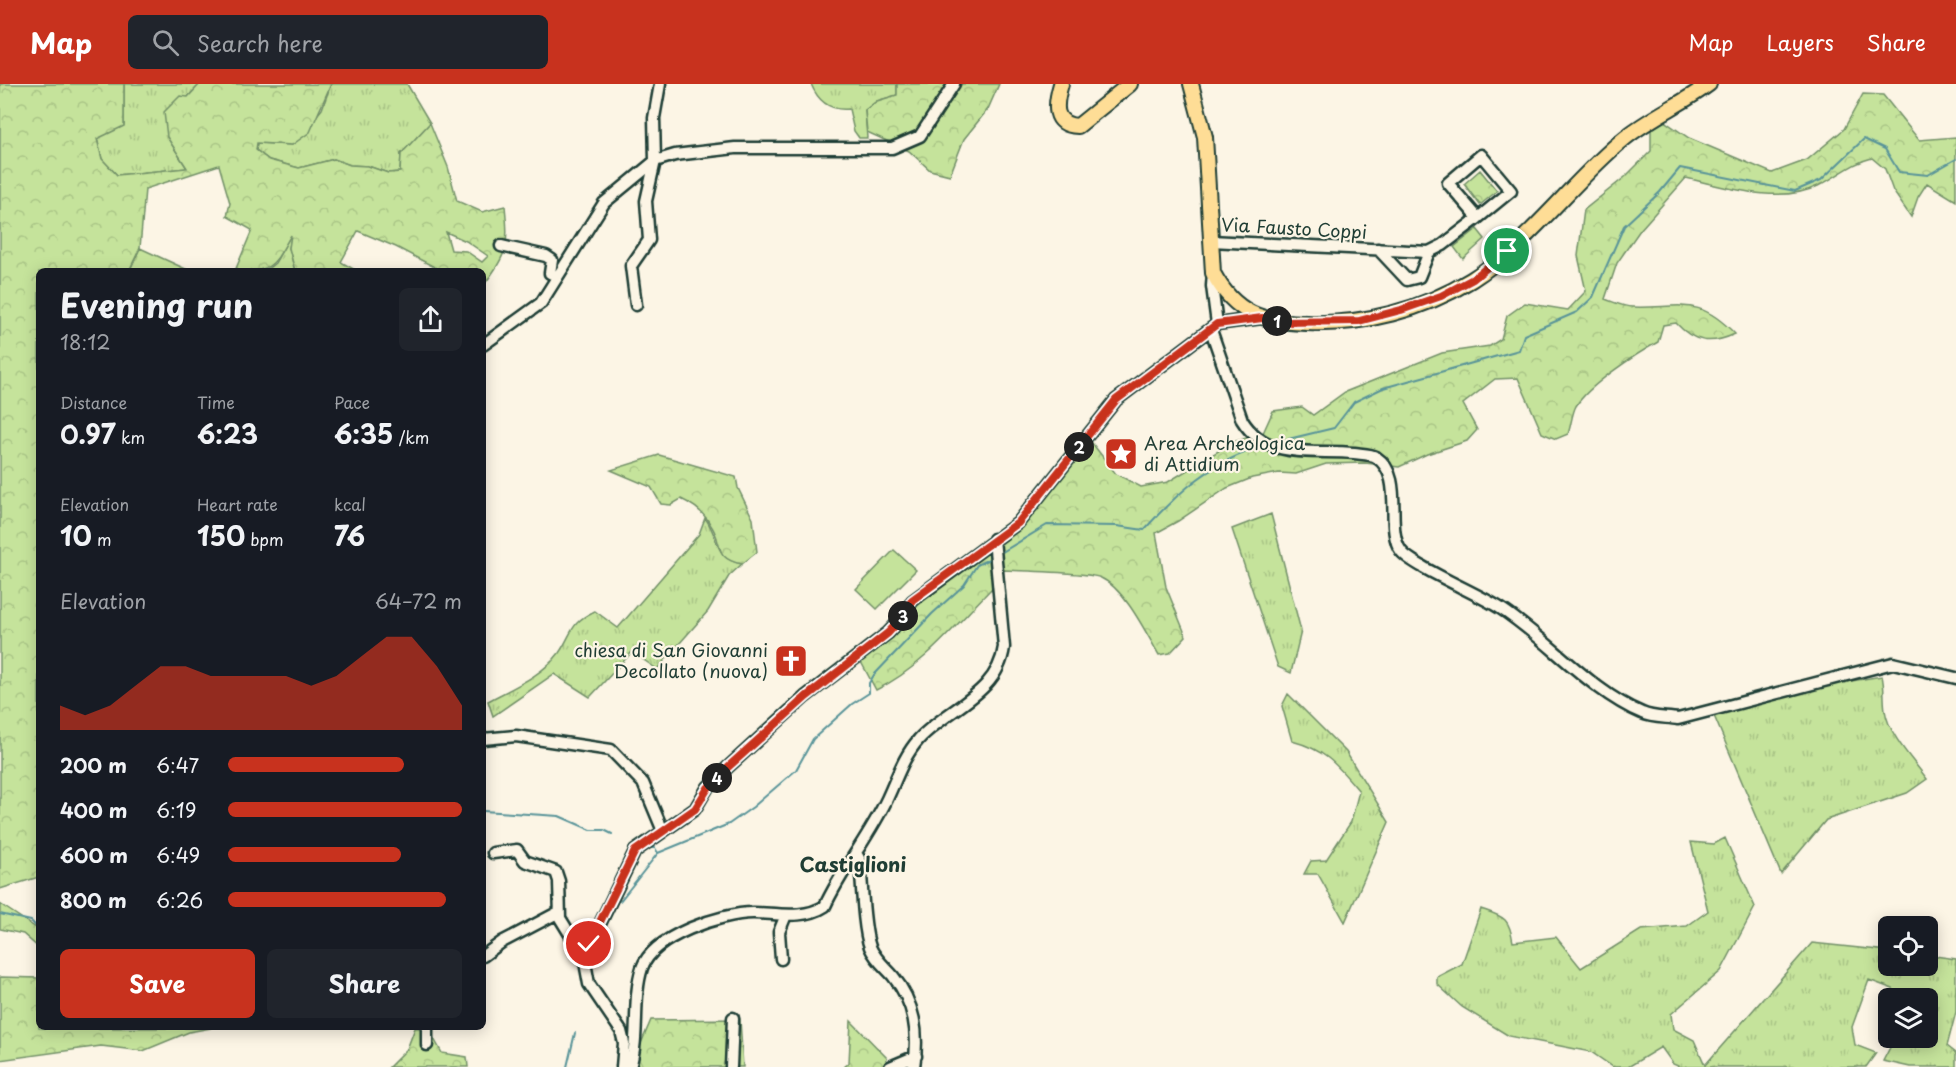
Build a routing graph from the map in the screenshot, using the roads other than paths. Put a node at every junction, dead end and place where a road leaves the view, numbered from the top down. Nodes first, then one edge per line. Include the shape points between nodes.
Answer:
1 (660, 84) edge
2 (954, 84) edge
3 (1061, 84) edge
4 (1130, 84) edge
5 (1191, 84) edge
6 (1709, 84) edge
7 (655, 161) junction
8 (1479, 218) junction
9 (1211, 241) junction
10 (501, 246) dead end
11 (1378, 249) junction
12 (1429, 252) junction
13 (1214, 273) junction
14 (556, 276) junction
15 (1234, 302) junction
16 (636, 305) dead end
17 (1262, 318) junction
18 (1217, 323) junction
19 (486, 343) edge
20 (994, 542) junction
21 (1956, 678) edge
22 (486, 738) edge
23 (663, 831) junction
24 (493, 853) dead end
25 (856, 853) junction
26 (560, 912) junction
27 (786, 915) junction
28 (486, 954) edge
29 (584, 957) junction
30 (781, 959) dead end
31 (733, 1018) dead end
32 (427, 1030) edge
33 (427, 1045) dead end
34 (915, 1062) edge
35 (622, 1067) edge
36 (630, 1067) edge
37 (731, 1067) edge
38 (891, 1067) edge

1 - 7 street via 654,118
2 - 7 street via 920,136 892,148 735,148
3 - 4 main road via 1056,112 1061,122 1078,126
5 - 9 main road via 1205,137
6 - 17 main road via 1623,139 1507,251 1473,279 1441,296 1359,321 1282,322
7 - 14 street via 604,203
7 - 16 street via 646,201 649,240 631,266
8 - 8 street via 1511,191 1481,155 1448,183
8 - 12 street
9 - 11 street, Via Fausto Coppi
9 - 13 main road
10 - 14 street via 546,256 552,260 550,273
11 - 12 street
11 - 12 street, Via Fausto Coppi via 1407,280 1419,277
13 - 15 main road
13 - 18 street
14 - 19 street via 541,303
15 - 17 main road
15 - 18 street via 1227,305
17 - 18 street
18 - 20 street via 1116,400 1018,523
18 - 21 street via 1224,363 1250,433 1293,453 1375,456 1386,468 1394,496 1401,551 1501,608 1607,693 1644,714 1678,719 1893,663
20 - 23 street via 912,600 888,633 763,735 708,788 695,809
20 - 25 street via 1002,662 996,675 911,748
22 - 23 street via 516,736 611,750 643,783
23 - 29 street via 635,851
24 - 26 street via 517,850 525,861 556,872 560,881
25 - 27 street via 825,906
25 - 34 street via 860,860 868,944 904,989 911,1004
26 - 28 street
26 - 29 street via 563,927
27 - 30 street via 779,932
27 - 36 street via 753,913 709,921 660,946 643,966
29 - 35 street via 589,984 621,1031
31 - 37 street
32 - 33 street
34 - 38 street

